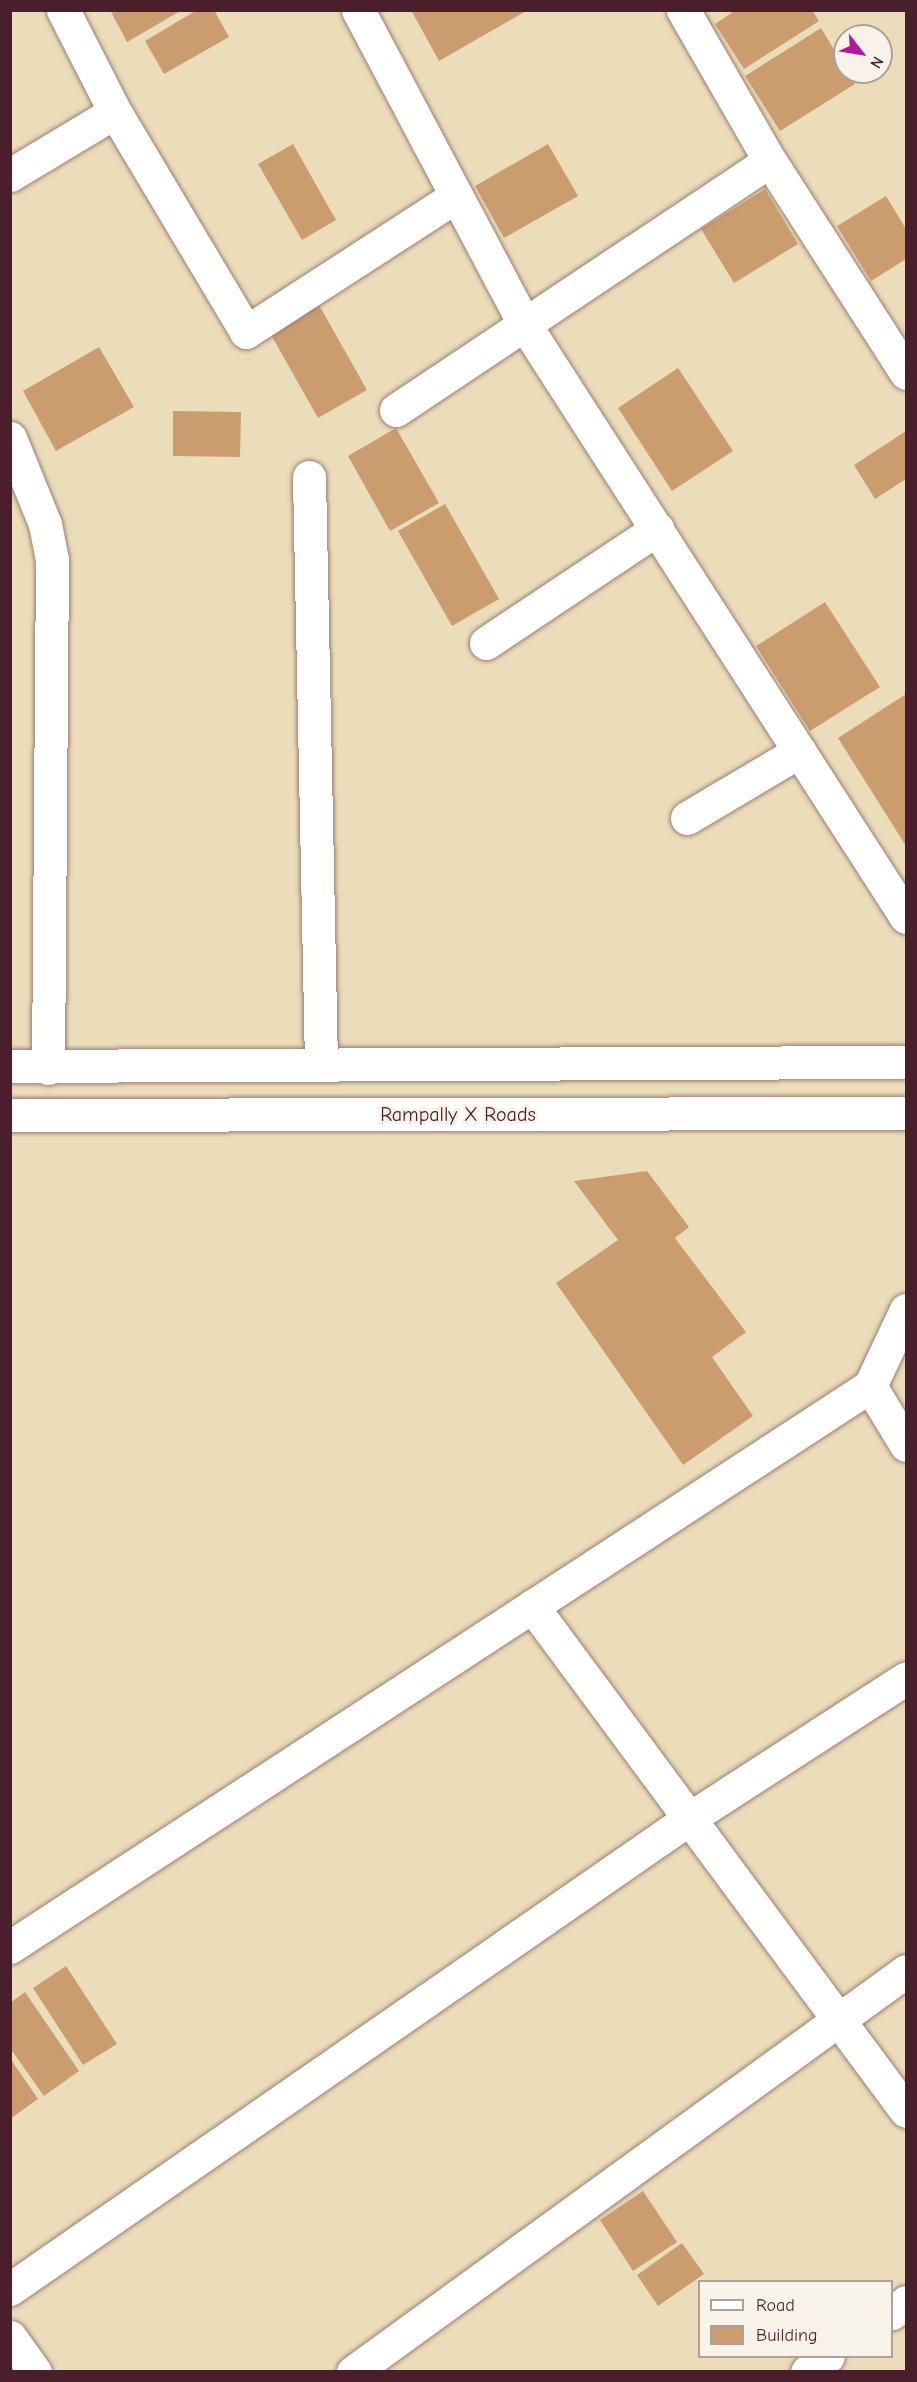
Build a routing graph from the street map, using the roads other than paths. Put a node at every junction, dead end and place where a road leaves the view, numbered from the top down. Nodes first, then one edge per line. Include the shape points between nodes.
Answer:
1 (63, 10) edge
2 (358, 10) edge
3 (683, 10) edge
4 (115, 112) junction
5 (770, 161) junction
6 (10, 175) edge
7 (456, 196) junction
8 (525, 324) junction
9 (906, 373) edge
10 (396, 410) dead end
11 (10, 438) edge
12 (309, 477) dead end
13 (657, 529) junction
14 (486, 643) dead end
15 (800, 751) junction
16 (687, 818) dead end
17 (906, 917) edge
18 (906, 1062) edge
19 (321, 1065) junction
20 (10, 1066) edge
21 (48, 1068) junction
22 (906, 1113) edge
23 (10, 1116) edge
24 (906, 1310) edge
25 (870, 1386) junction
26 (906, 1445) edge
27 (532, 1606) junction
28 (906, 1678) edge
29 (690, 1818) junction
30 (10, 1947) edge
31 (906, 1971) edge
32 (841, 2019) junction
33 (906, 2111) edge
34 (10, 2289) edge
35 (906, 2302) edge
36 (893, 2312) edge
37 (10, 2337) edge
38 (825, 2358) edge
39 (35, 2372) edge
40 (353, 2372) edge
41 (807, 2372) edge

1 - 4 street
2 - 7 street
3 - 5 street
4 - 6 street
4 - 7 street via 246,332
5 - 8 street
5 - 9 street
7 - 8 street
8 - 10 street
8 - 13 street
11 - 21 street via 45,524 51,559
12 - 19 street
13 - 14 street
13 - 15 street
15 - 16 street
15 - 17 street
18 - 19 street
19 - 21 street
20 - 21 street
22 - 23 street, Rampally X Roads
24 - 25 street
25 - 26 street
25 - 27 street
27 - 29 street
27 - 30 street
28 - 29 street
29 - 32 street
29 - 34 street
31 - 32 street
32 - 33 street
32 - 40 street
35 - 36 street
37 - 39 street
38 - 41 street

